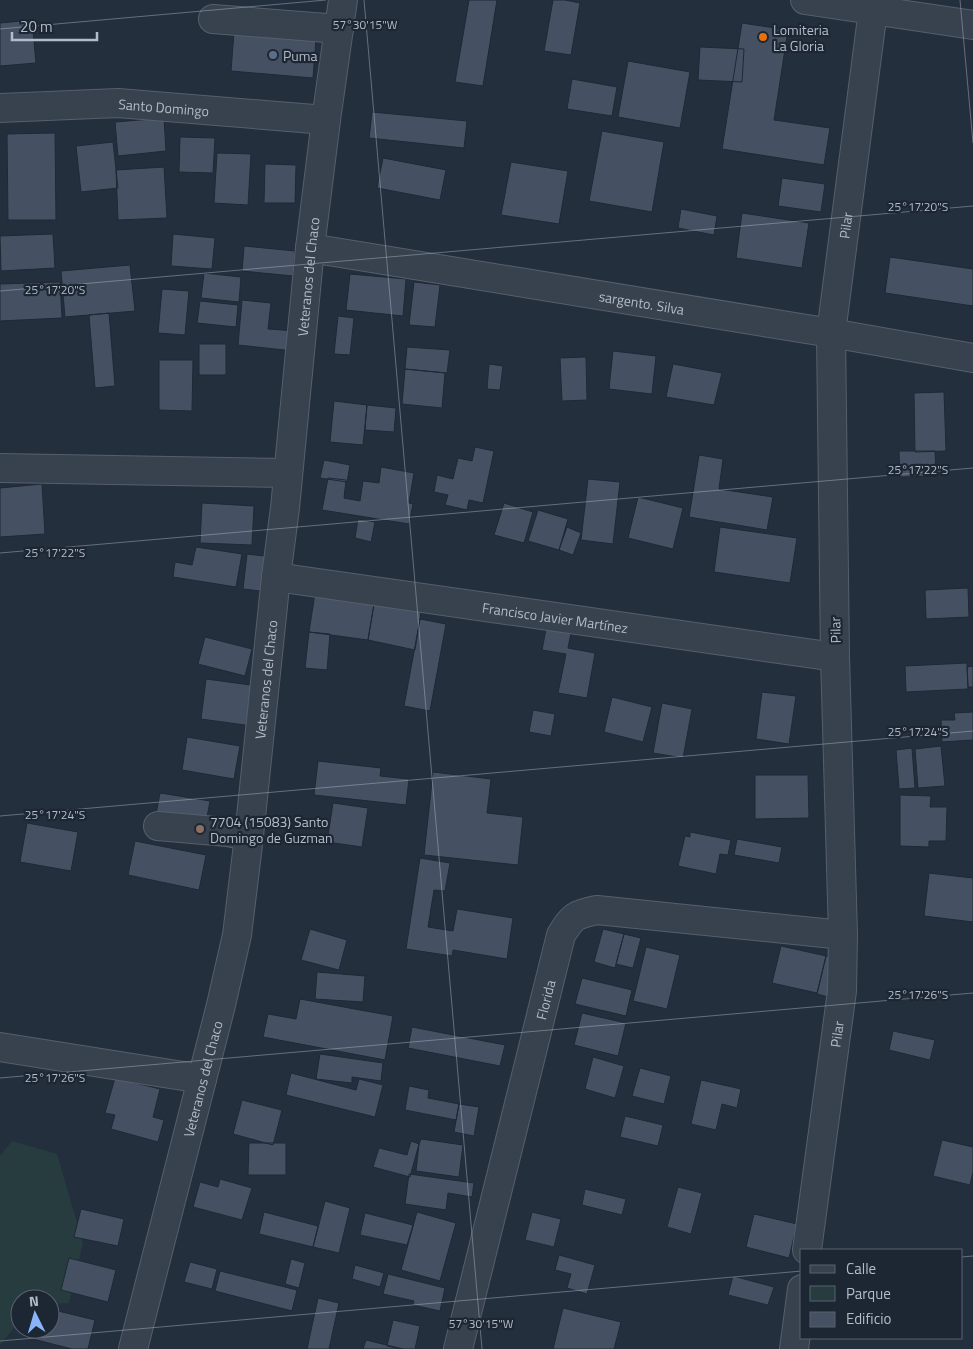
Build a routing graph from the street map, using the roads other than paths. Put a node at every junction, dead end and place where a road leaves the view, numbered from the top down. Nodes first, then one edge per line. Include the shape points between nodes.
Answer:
1 (343, 0) edge
2 (805, 0) edge
3 (873, 10) junction
4 (212, 19) dead end
5 (973, 25) edge
6 (339, 29) junction
7 (0, 108) edge
8 (326, 120) junction
9 (310, 248) junction
10 (831, 333) junction
11 (973, 358) edge
12 (0, 468) edge
13 (287, 473) junction
14 (276, 577) junction
15 (835, 657) junction
16 (158, 826) dead end
17 (249, 836) junction
18 (843, 934) junction
19 (0, 1047) edge
20 (202, 1079) junction
21 (807, 1249) edge
22 (800, 1305) edge
23 (133, 1349) edge
24 (458, 1349) edge
25 (794, 1349) edge

1 - 6 street, Veteranos del Chaco
2 - 3 street
3 - 5 street
3 - 10 street, Pilar
4 - 6 street
6 - 8 street, Veteranos del Chaco
7 - 8 street, Santo Domingo via 118,103
8 - 9 street, Veteranos del Chaco
9 - 10 street, sargento. Silva
9 - 13 street, Veteranos del Chaco
10 - 11 street, sargento. Silva
10 - 15 street, Pilar
12 - 13 street
13 - 14 street, Veteranos del Chaco
14 - 15 street, Francisco Javier Martínez
14 - 17 street, Veteranos del Chaco
15 - 18 street, Pilar
16 - 17 street
17 - 20 street, Veteranos del Chaco via 237,935
18 - 21 street, Pilar via 842,991
18 - 24 street, Florida via 597,910 579,914 570,921 561,935
19 - 20 street
20 - 23 street, Veteranos del Chaco
22 - 25 street

